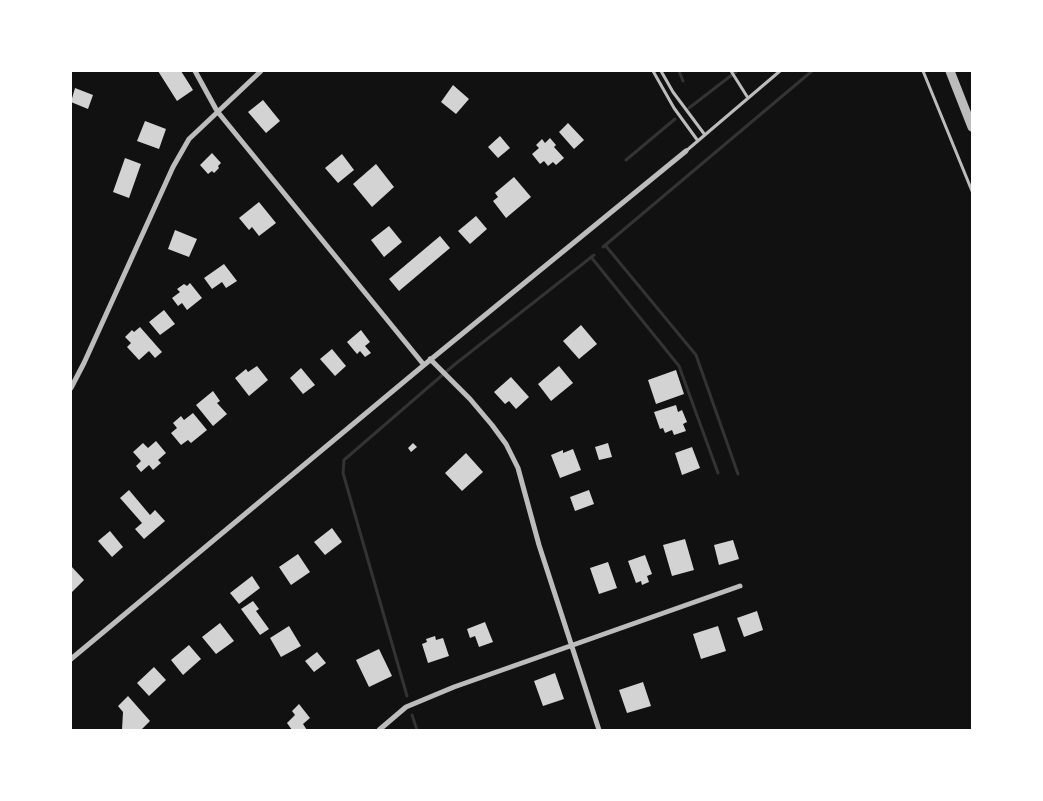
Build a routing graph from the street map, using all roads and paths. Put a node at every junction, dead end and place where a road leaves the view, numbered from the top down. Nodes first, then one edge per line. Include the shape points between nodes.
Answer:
1 (195, 71) edge
2 (261, 71) edge
3 (653, 71) edge
4 (661, 71) edge
5 (731, 71) edge
6 (780, 71) edge
7 (923, 71) edge
8 (950, 71) edge
9 (748, 98) junction
10 (217, 111) junction
11 (972, 127) edge
12 (705, 135) junction
13 (698, 141) junction
14 (686, 151) joint
15 (972, 190) edge
16 (430, 359) junction
17 (424, 365) junction
18 (71, 388) edge
19 (740, 586) dead end
20 (571, 645) junction
21 (71, 659) edge
22 (379, 730) edge
23 (599, 730) edge

1 - 10 street
2 - 10 street
3 - 13 lane
4 - 12 lane
5 - 9 lane
6 - 9 lane
7 - 15 lane
8 - 11 street
9 - 12 lane
10 - 17 street
10 - 18 street via 189,139 173,166
12 - 13 lane
13 - 14 lane
14 - 16 street
16 - 17 street
16 - 20 street via 492,425 518,468
17 - 21 street
19 - 20 street
20 - 22 street via 406,707
20 - 23 street

